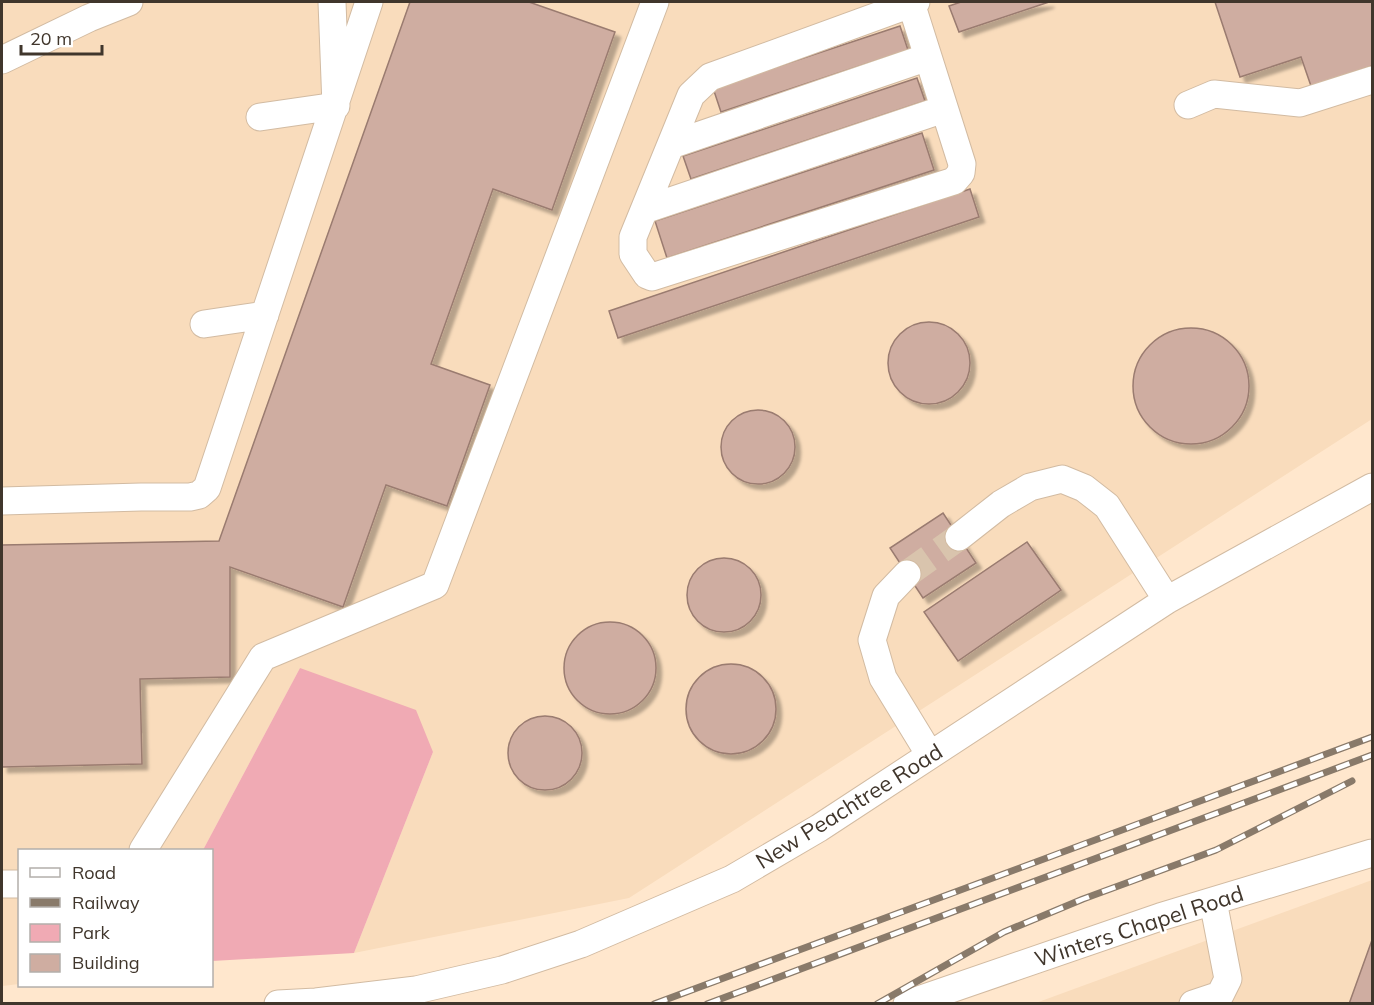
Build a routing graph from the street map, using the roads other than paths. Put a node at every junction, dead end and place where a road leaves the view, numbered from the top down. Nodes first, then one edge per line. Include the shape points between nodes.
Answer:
1 (129, 2) edge
2 (332, 2) edge
3 (369, 2) edge
4 (655, 2) edge
5 (913, 2) edge
6 (88, 10) edge
7 (928, 57) junction
8 (2, 60) edge
9 (1372, 80) edge
10 (336, 105) junction
11 (1188, 105) dead end
12 (944, 109) junction
13 (260, 117) dead end
14 (671, 145) junction
15 (644, 210) junction
16 (265, 315) junction
17 (204, 324) dead end
18 (1372, 487) edge
19 (2, 501) edge
20 (959, 537) tunnel mouth
21 (908, 574) tunnel mouth
22 (1167, 600) junction
23 (930, 755) junction
24 (144, 849) edge
25 (1372, 854) edge
26 (2, 884) edge
27 (18, 884) edge
28 (1213, 902) junction
29 (278, 1004) edge
30 (907, 1004) edge
31 (1193, 1004) edge

1 - 6 street
2 - 10 street
3 - 10 street
4 - 24 street via 435,585 263,657
5 - 7 street
5 - 14 street via 710,76 691,95
6 - 8 street
7 - 12 street
7 - 14 street
9 - 11 street via 1300,103 1214,94
10 - 13 street
10 - 16 street
12 - 15 street
12 - 15 street via 962,164 954,181 652,277 633,254 633,237
14 - 15 street
16 - 17 street
16 - 19 street via 212,476 199,495
18 - 22 street, New Peachtree Road
20 - 22 street via 1030,487 1062,479 1084,488 1107,506
21 - 23 street via 886,596 872,640 883,678
22 - 23 street, New Peachtree Road
23 - 29 street, New Peachtree Road via 732,879 582,944 502,970 416,990
25 - 28 street, Winters Chapel Road
26 - 27 street
28 - 30 street, Winters Chapel Road
28 - 31 street via 1228,980 1221,995

